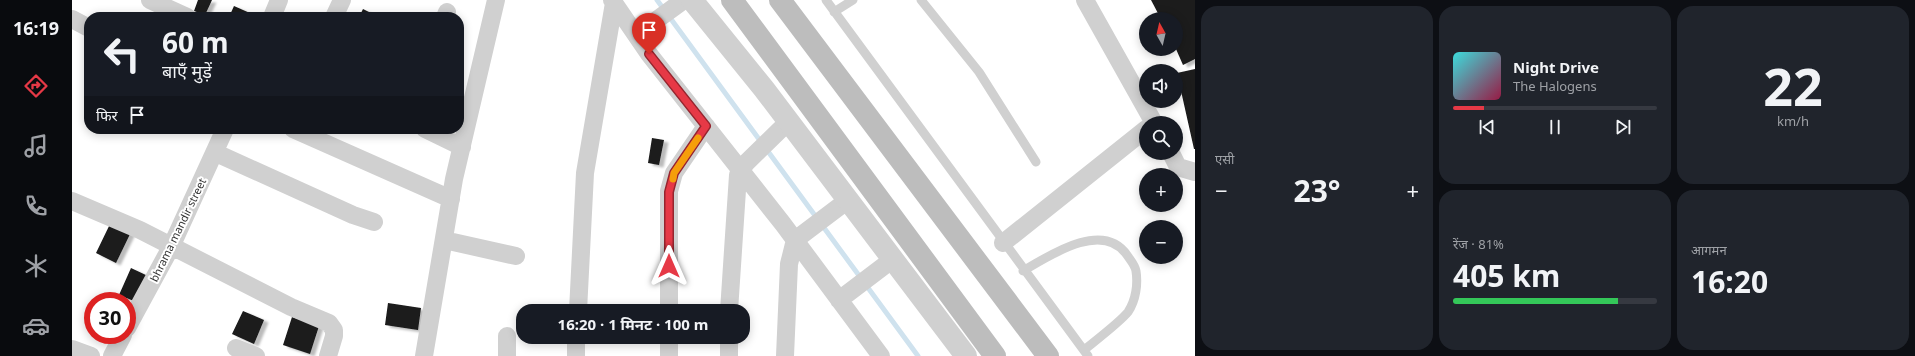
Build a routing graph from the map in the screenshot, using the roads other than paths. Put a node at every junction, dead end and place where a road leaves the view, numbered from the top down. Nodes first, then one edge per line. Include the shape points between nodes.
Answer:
1 (150, 0) edge
2 (279, 0) edge
3 (342, 0) edge
4 (496, 0) edge
5 (732, 0) edge
6 (780, 0) edge
7 (826, 0) edge
8 (853, 0) edge
9 (921, 0) edge
10 (1085, 0) edge
11 (613, 1) edge
12 (683, 3) edge
13 (176, 12) edge
14 (274, 12) edge
15 (336, 12) edge
16 (834, 12) junction
17 (72, 19) edge
18 (84, 25) edge
19 (640, 33) junction
20 (1150, 116) edge
21 (789, 122) junction
22 (706, 126) junction
23 (223, 134) edge
24 (304, 134) edge
25 (435, 134) edge
26 (1139, 135) edge
27 (462, 147) junction
28 (216, 153) junction
29 (1174, 160) edge
30 (1036, 162) dead end
31 (743, 166) junction
32 (1195, 172) edge
33 (451, 199) junction
34 (848, 200) junction
35 (72, 201) edge
36 (374, 222) dead end
37 (799, 237) junction
38 (444, 240) junction
39 (1003, 243) junction
40 (171, 247) junction
41 (516, 256) dead end
42 (893, 259) junction
43 (1024, 271) junction
44 (842, 297) junction
45 (578, 304) edge
46 (669, 304) edge
47 (729, 304) edge
48 (136, 311) edge
49 (507, 336) dead end
50 (118, 344) edge
51 (576, 344) edge
52 (669, 344) edge
53 (729, 344) edge
54 (236, 348) dead end
55 (72, 349) edge
56 (1086, 353) edge
57 (91, 356) edge
58 (112, 356) edge
59 (256, 356) edge
60 (328, 356) edge
61 (424, 356) edge
62 (507, 356) edge
63 (576, 356) edge
64 (669, 356) edge
65 (729, 356) edge
66 (786, 356) edge
67 (881, 356) edge
68 (966, 356) edge
69 (995, 356) edge
70 (1048, 356) edge

1 - 13 street
2 - 14 street
3 - 15 street
4 - 27 street
5 - 69 main road
6 - 70 main road
7 - 16 lane
8 - 16 lane
9 - 30 lane via 979,72
10 - 20 street
11 - 19 street
11 - 45 street via 585,173
12 - 19 street
12 - 21 street
16 - 39 lane
17 - 18 street
19 - 22 street
21 - 31 street
21 - 34 street
22 - 31 street
22 - 46 street via 674,173 669,192
23 - 28 street, bhrama mandir street
24 - 33 street
25 - 27 street
26 - 39 street
27 - 33 street
28 - 36 street via 346,212
28 - 40 street, bhrama mandir street
29 - 32 street via 1178,167
31 - 37 street
31 - 47 street via 737,182
33 - 38 street
34 - 37 street
34 - 42 street
35 - 40 street via 140,230
37 - 44 street
37 - 66 street via 789,264
38 - 41 street
38 - 61 street
39 - 43 lane
40 - 48 street, bhrama mandir street
40 - 60 street via 291,307 329,323 334,330 334,336
42 - 44 street
42 - 68 street
43 - 56 lane
43 - 56 lane via 1059,249 1077,244 1097,240 1112,242 1123,248 1135,266 1138,285 1128,312
44 - 67 street
49 - 62 street
50 - 58 street
51 - 63 street
52 - 64 street
53 - 65 street
54 - 59 street
55 - 57 street

